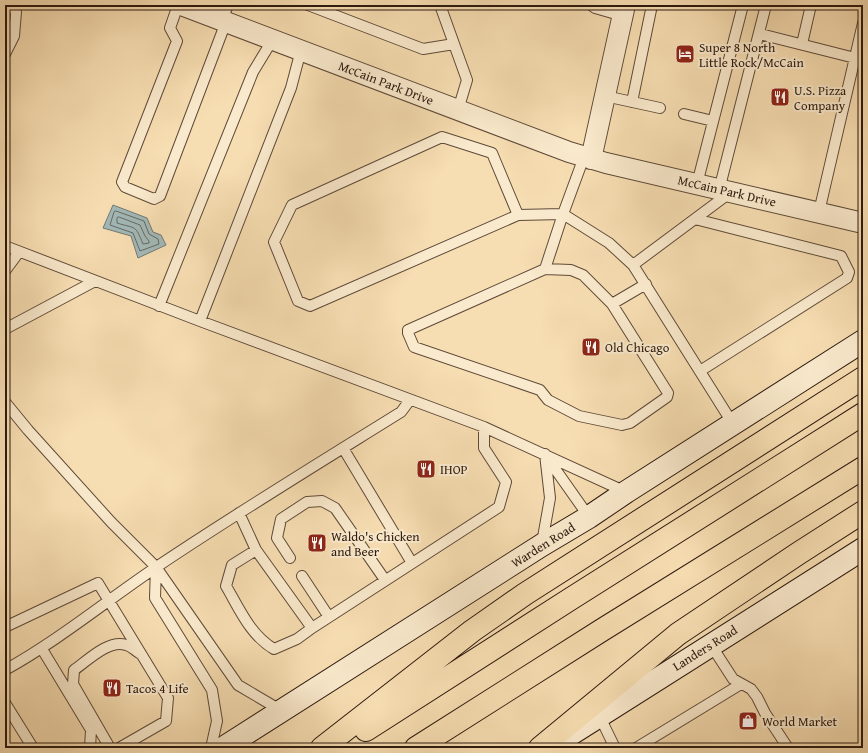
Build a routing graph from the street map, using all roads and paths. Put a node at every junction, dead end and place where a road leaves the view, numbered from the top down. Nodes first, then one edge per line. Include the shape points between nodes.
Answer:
1 (10, 5) edge
2 (178, 5) edge
3 (181, 5) edge
4 (308, 5) edge
5 (440, 5) edge
6 (591, 5) edge
7 (652, 5) edge
8 (743, 5) edge
9 (766, 5) edge
10 (811, 5) edge
11 (624, 11) edge
12 (225, 16) edge
13 (863, 22) edge
14 (760, 34) junction
15 (272, 40) junction
16 (454, 44) junction
17 (802, 44) junction
18 (301, 50) junction
19 (5, 54) edge
20 (855, 58) junction
21 (605, 96) junction
22 (632, 102) junction
23 (660, 108) dead end
24 (458, 110) junction
25 (684, 114) dead end
26 (713, 121) junction
27 (587, 158) junction
28 (697, 184) junction
29 (725, 191) junction
30 (819, 212) junction
31 (563, 214) junction
32 (518, 215) junction
33 (695, 219) junction
34 (863, 223) edge
35 (5, 246) edge
36 (19, 252) junction
37 (633, 265) junction
38 (545, 269) junction
39 (5, 270) edge
40 (95, 281) junction
41 (646, 284) junction
42 (612, 304) junction
43 (159, 306) junction
44 (200, 321) junction
45 (5, 329) edge
46 (863, 342) edge
47 (700, 371) junction
48 (863, 378) edge
49 (410, 400) junction
50 (5, 402) edge
51 (863, 414) edge
52 (733, 424) junction
53 (484, 427) junction
54 (343, 448) junction
55 (545, 454) junction
56 (863, 468) edge
57 (626, 492) junction
58 (863, 512) edge
59 (239, 513) junction
60 (589, 517) junction
61 (542, 545) junction
62 (863, 549) edge
63 (256, 550) junction
64 (290, 558) dead end
65 (412, 563) junction
66 (156, 567) junction
67 (302, 576) dead end
68 (385, 580) junction
69 (109, 601) junction
70 (329, 617) junction
71 (5, 627) edge
72 (312, 628) junction
73 (711, 645) junction
74 (42, 649) junction
75 (142, 655) junction
76 (5, 670) edge
77 (741, 684) junction
78 (5, 703) edge
79 (282, 711) junction
80 (599, 715) junction
81 (33, 748) edge
82 (90, 748) edge
83 (110, 748) edge
84 (119, 748) edge
85 (211, 748) edge
86 (223, 748) edge
87 (322, 748) edge
88 (338, 748) edge
89 (416, 748) edge
90 (540, 748) edge
91 (548, 748) edge
92 (615, 748) edge
93 (636, 748) edge
94 (788, 748) edge

1 - 19 lane via 16,12 14,36
2 - 12 lane via 170,28 176,41 122,182 125,187 154,199 160,196
3 - 12 street, McCain Park Drive
4 - 16 lane via 422,49
5 - 16 lane
6 - 11 lane via 595,8
7 - 22 lane
8 - 26 lane
9 - 14 lane
10 - 17 lane
11 - 21 street
12 - 15 street, McCain Park Drive
13 - 20 lane
14 - 17 lane
14 - 29 lane
15 - 18 street, McCain Park Drive
15 - 43 lane via 253,72
16 - 24 lane via 467,80
17 - 20 lane
18 - 24 street, McCain Park Drive
18 - 44 lane via 291,88
20 - 30 lane
21 - 22 lane
21 - 27 street
22 - 23 lane
24 - 27 street, McCain Park Drive
25 - 26 lane
26 - 28 lane
27 - 28 street, McCain Park Drive
27 - 31 lane
28 - 29 street, McCain Park Drive
29 - 30 street, McCain Park Drive
29 - 33 lane
30 - 34 street, McCain Park Drive
31 - 32 lane
31 - 37 lane via 609,244
31 - 38 lane
32 - 32 lane via 310,306 298,301 274,242 292,205 442,137 492,153
33 - 37 lane
33 - 47 lane via 841,256 849,272 847,278
35 - 36 lane
36 - 39 lane
36 - 40 lane
37 - 41 lane
38 - 42 lane via 571,270 583,275
38 - 42 lane via 408,330 414,347 540,390 548,400 579,416 622,425 630,423 667,397 668,393
40 - 43 lane
40 - 45 lane
41 - 42 lane
41 - 47 lane
43 - 44 lane
44 - 49 lane
46 - 52 main road, Warden Road
47 - 52 lane
48 - 87 highway via 525,594 472,631
49 - 53 lane
49 - 54 lane via 401,412
50 - 66 lane via 111,522
51 - 88 highway
52 - 57 main road, Warden Road
53 - 55 lane
53 - 65 lane via 484,448 506,482 499,507
54 - 59 lane
54 - 65 lane
55 - 57 lane
55 - 60 lane
55 - 61 lane via 550,498
56 - 89 highway
57 - 60 main road, Warden Road
58 - 90 highway via 678,634
59 - 63 lane
59 - 66 lane
60 - 61 main road, Warden Road
61 - 79 main road, Warden Road
62 - 73 main road, Landers Road
63 - 72 lane
63 - 72 lane via 232,565 226,586 254,633 274,649 297,639
64 - 68 lane via 277,538 281,519 307,502 322,501 335,508
65 - 68 lane
66 - 69 lane
66 - 79 lane via 238,685
66 - 85 lane via 155,598 212,690 217,721
67 - 70 lane
68 - 70 lane
69 - 71 lane via 98,583
69 - 74 lane
69 - 75 lane
70 - 72 lane
73 - 77 lane via 733,679
73 - 80 main road, Landers Road
74 - 76 lane
74 - 82 lane via 91,730
75 - 83 lane via 126,645 116,644 107,646 74,670 73,684
75 - 84 lane via 168,698 166,721
77 - 93 lane
77 - 94 lane via 751,689 757,697
78 - 81 lane
79 - 86 main road, Warden Road
80 - 91 main road, Landers Road
80 - 92 lane

